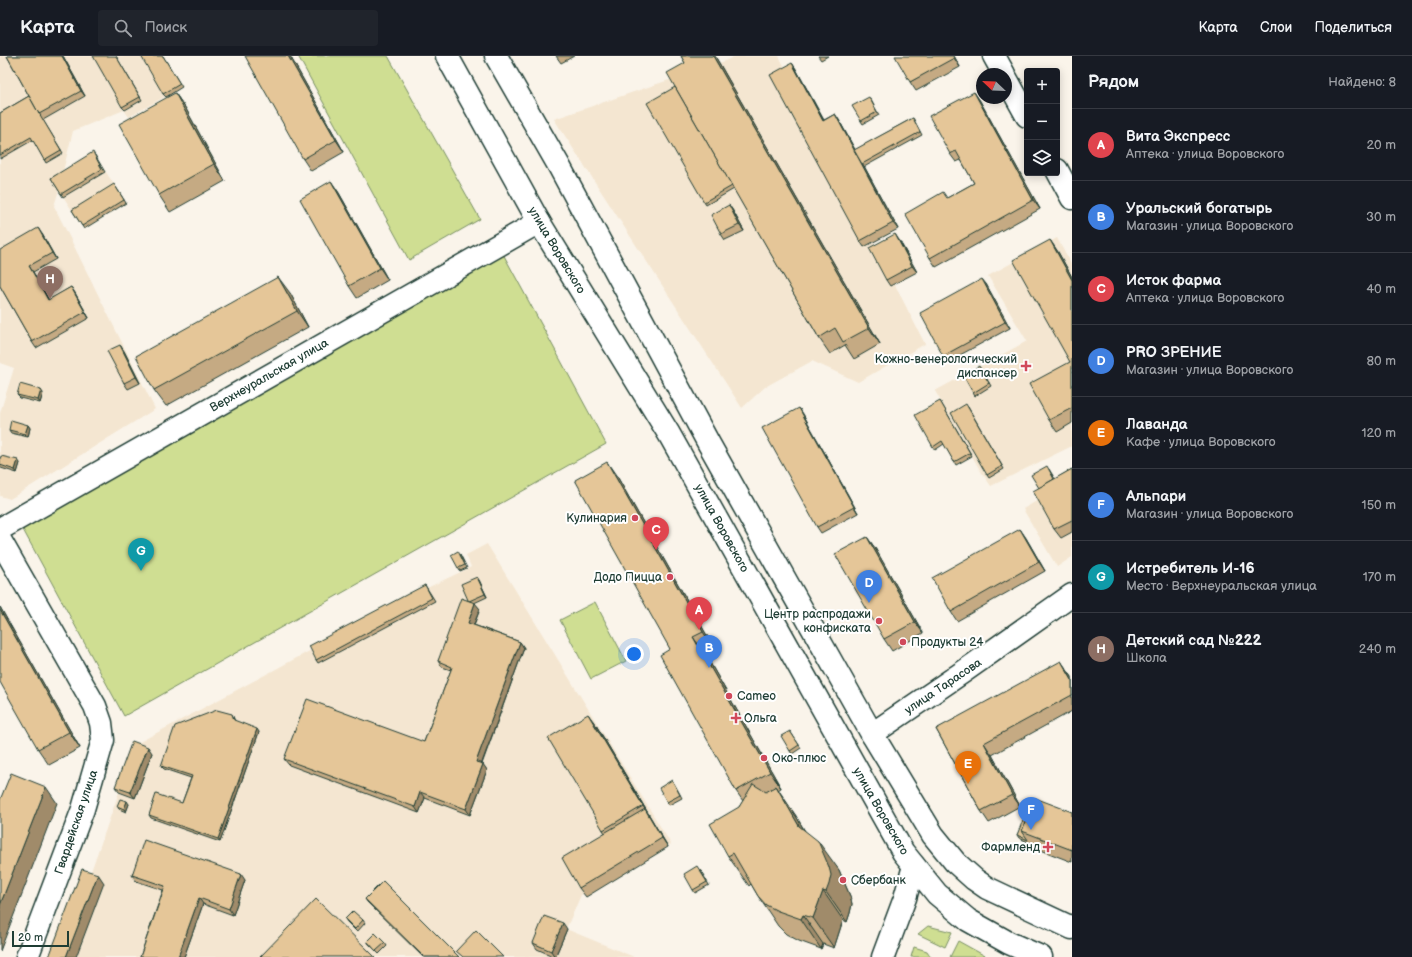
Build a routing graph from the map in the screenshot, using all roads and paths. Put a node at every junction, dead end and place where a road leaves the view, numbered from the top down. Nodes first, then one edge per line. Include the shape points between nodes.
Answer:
1 (447, 56) edge
2 (496, 56) edge
3 (994, 56) edge
4 (1001, 68) edge
5 (1012, 89) edge
6 (1024, 111) edge
7 (1060, 176) edge
8 (1072, 198) edge
9 (539, 222) junction
10 (0, 529) edge
11 (0, 540) edge
12 (1072, 595) edge
13 (872, 734) junction
14 (914, 866) junction
15 (1072, 928) edge
16 (27, 957) edge
17 (883, 957) edge
18 (1041, 957) edge

1 - 9 main road, улица Воровского
2 - 13 main road
3 - 4 main road
5 - 6 main road
7 - 8 main road
9 - 10 main road, Верхнеуральская улица
9 - 14 main road, улица Воровского via 670,434 898,842
11 - 16 main road, Гвардейская улица via 94,706 101,723 103,740 83,809
12 - 13 main road, улица Тарасова
13 - 15 main road via 933,835 955,862 987,888
14 - 17 main road
14 - 18 main road, улица Воровского via 937,894 968,920

